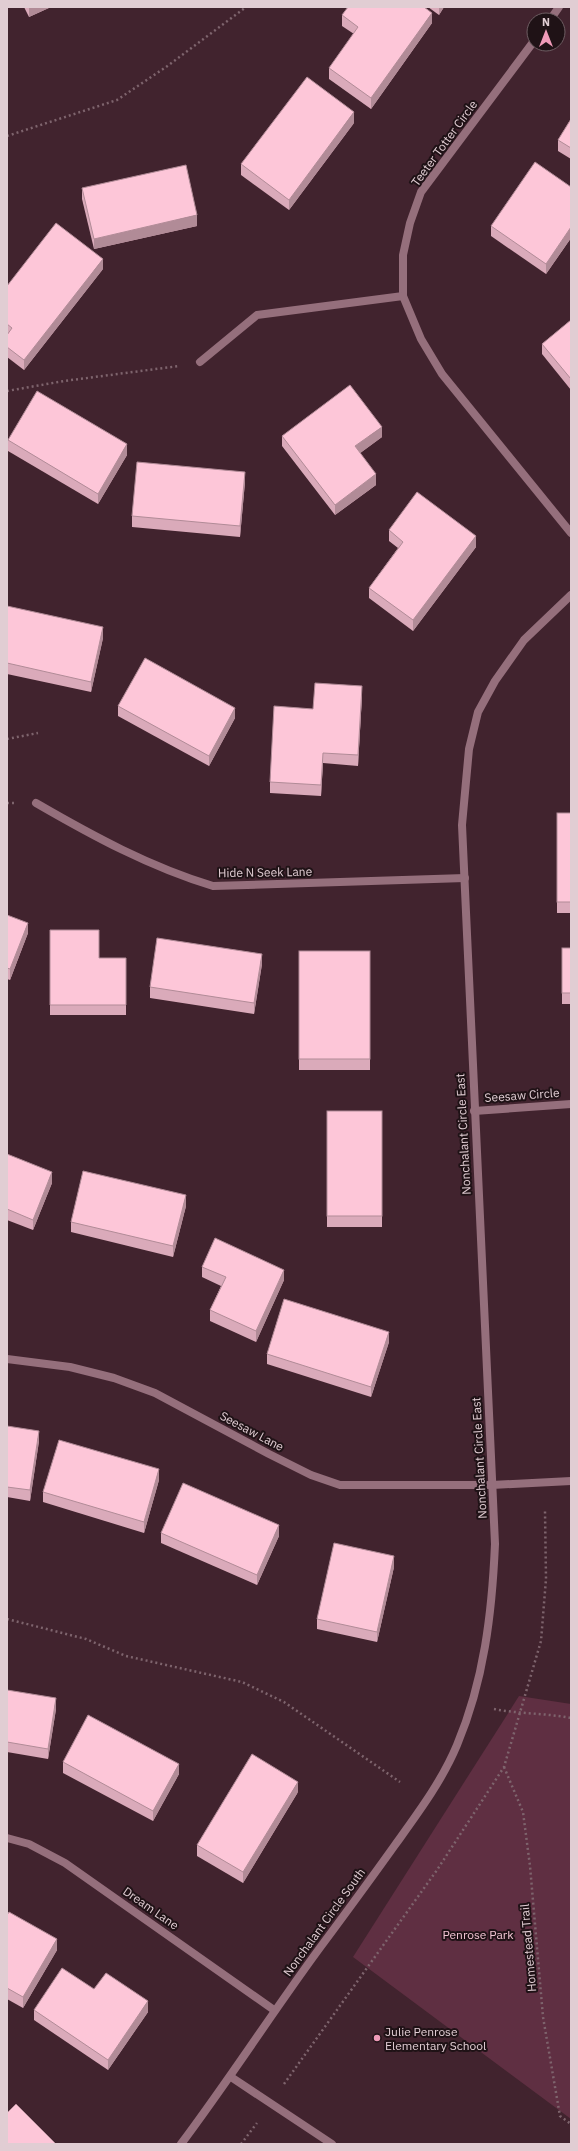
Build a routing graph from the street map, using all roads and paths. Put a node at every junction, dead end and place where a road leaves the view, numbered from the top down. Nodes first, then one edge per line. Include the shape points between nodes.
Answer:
1 (246, 7) edge
2 (526, 52) edge
3 (7, 136) edge
4 (403, 296) junction
5 (200, 362) joint
6 (7, 391) edge
7 (571, 533) edge
8 (571, 595) edge
9 (38, 733) dead end
10 (7, 739) edge
11 (36, 803) dead end
12 (465, 878) junction
13 (571, 1104) edge
14 (474, 1111) junction
15 (7, 1359) edge
16 (571, 1481) edge
17 (492, 1485) junction
18 (545, 1511) dead end
19 (7, 1619) edge
20 (472, 1704) junction
21 (519, 1713) junction
22 (571, 1718) edge
23 (504, 1767) junction
24 (400, 1782) dead end
25 (7, 1838) edge
26 (274, 2010) junction
27 (231, 2077) junction
28 (270, 2103) junction
29 (571, 2124) edge
30 (181, 2144) edge
31 (241, 2144) edge
32 (332, 2144) edge

1 - 3 path via 117,100
2 - 4 street, Teeter Totter Circle via 422,192 410,223 403,255
4 - 5 street via 258,315
4 - 7 street, Teeter Totter Circle via 421,339 442,374
5 - 6 path
8 - 12 street, Nonchalant Circle East via 524,640 495,681 478,712 464,784 462,825
9 - 10 path
11 - 12 street, Hide N Seek Lane via 100,840 177,875 214,886
12 - 14 street, Nonchalant Circle East
13 - 14 street, Seesaw Circle
14 - 17 street, Nonchalant Circle East
15 - 17 street, Seesaw Lane via 70,1367 114,1378 155,1393 311,1475 340,1485
16 - 17 street
17 - 20 street, Nonchalant Circle East via 495,1544 493,1591 486,1642
18 - 21 path via 546,1579 541,1641
19 - 24 path via 86,1639 126,1656 242,1682 284,1702
20 - 21 path
20 - 26 street, Nonchalant Circle South via 457,1745 428,1800
21 - 22 path
21 - 23 path
23 - 28 path via 437,1870
23 - 29 path, Homestead Trail via 523,1812 543,2017 560,2116
25 - 26 street, Dream Lane via 29,1844 65,1863
26 - 27 street, Nonchalant Circle South
27 - 28 street
27 - 30 street, Nonchalant Circle South
28 - 31 path
28 - 32 street

